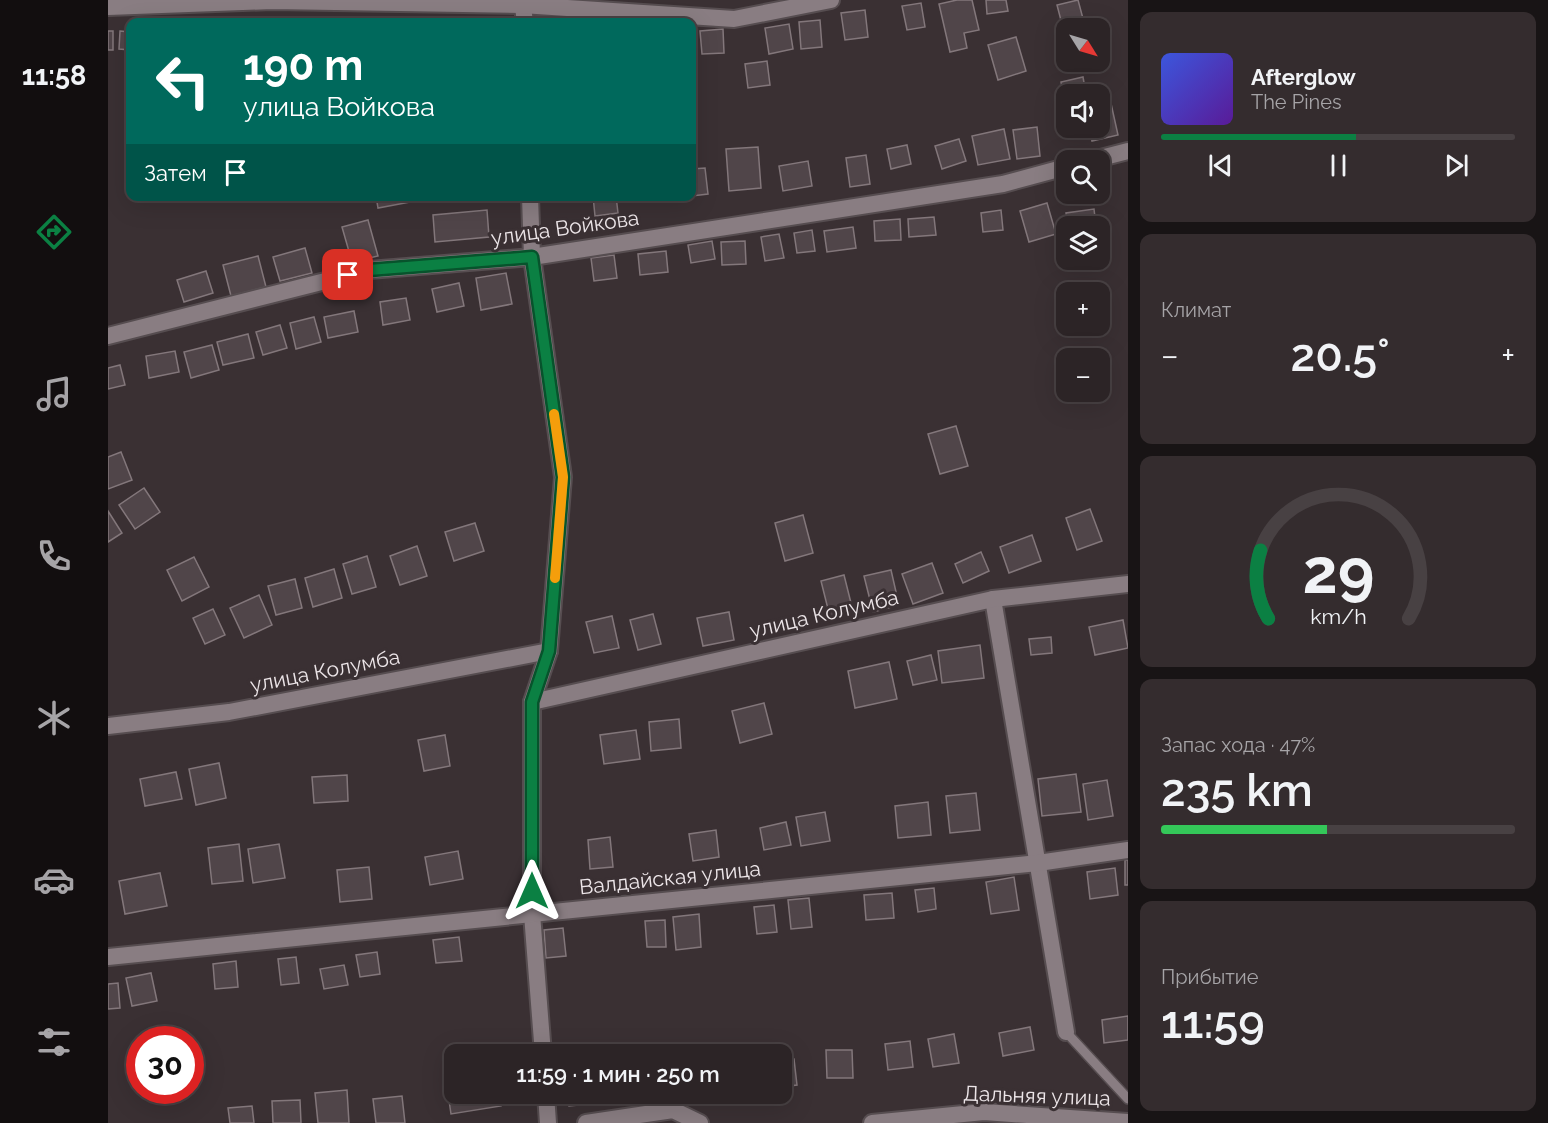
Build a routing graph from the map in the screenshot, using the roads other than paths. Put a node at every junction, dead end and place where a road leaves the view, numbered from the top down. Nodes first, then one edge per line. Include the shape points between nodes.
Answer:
1 (831, 0) edge
2 (522, 2) edge
3 (108, 7) edge
4 (524, 18) edge
5 (1128, 151) edge
6 (1110, 156) edge
7 (1056, 170) edge
8 (530, 201) edge
9 (532, 257) junction
10 (108, 336) edge
11 (1128, 584) edge
12 (993, 599) junction
13 (549, 651) junction
14 (532, 702) junction
15 (108, 726) edge
16 (1128, 850) edge
17 (1038, 863) junction
18 (532, 914) junction
19 (108, 957) edge
20 (1066, 1032) joint
21 (542, 1044) edge
22 (1128, 1099) edge
23 (547, 1104) edge
24 (906, 1121) edge
25 (1128, 1122) edge
26 (548, 1123) edge
27 (586, 1123) edge
28 (700, 1123) edge
29 (872, 1123) edge

1 - 2 street via 734,19
2 - 3 street via 272,1
2 - 4 street
5 - 6 street
7 - 9 street, улица Войкова via 1003,184
8 - 9 street
9 - 10 street, улица Войкова via 369,270
9 - 13 street via 563,477
11 - 12 street, улица Колумба
12 - 14 street, улица Колумба
12 - 17 street
13 - 14 street
13 - 15 street, улица Колумба via 229,712
14 - 18 street
16 - 17 street, Валдайская улица
17 - 18 street, Валдайская улица
17 - 20 street
18 - 19 street, Валдайская улица
18 - 21 street
20 - 22 lane
23 - 26 street
24 - 25 street, Дальняя улица via 984,1112
24 - 29 street, Дальняя улица
27 - 28 street via 673,1110

